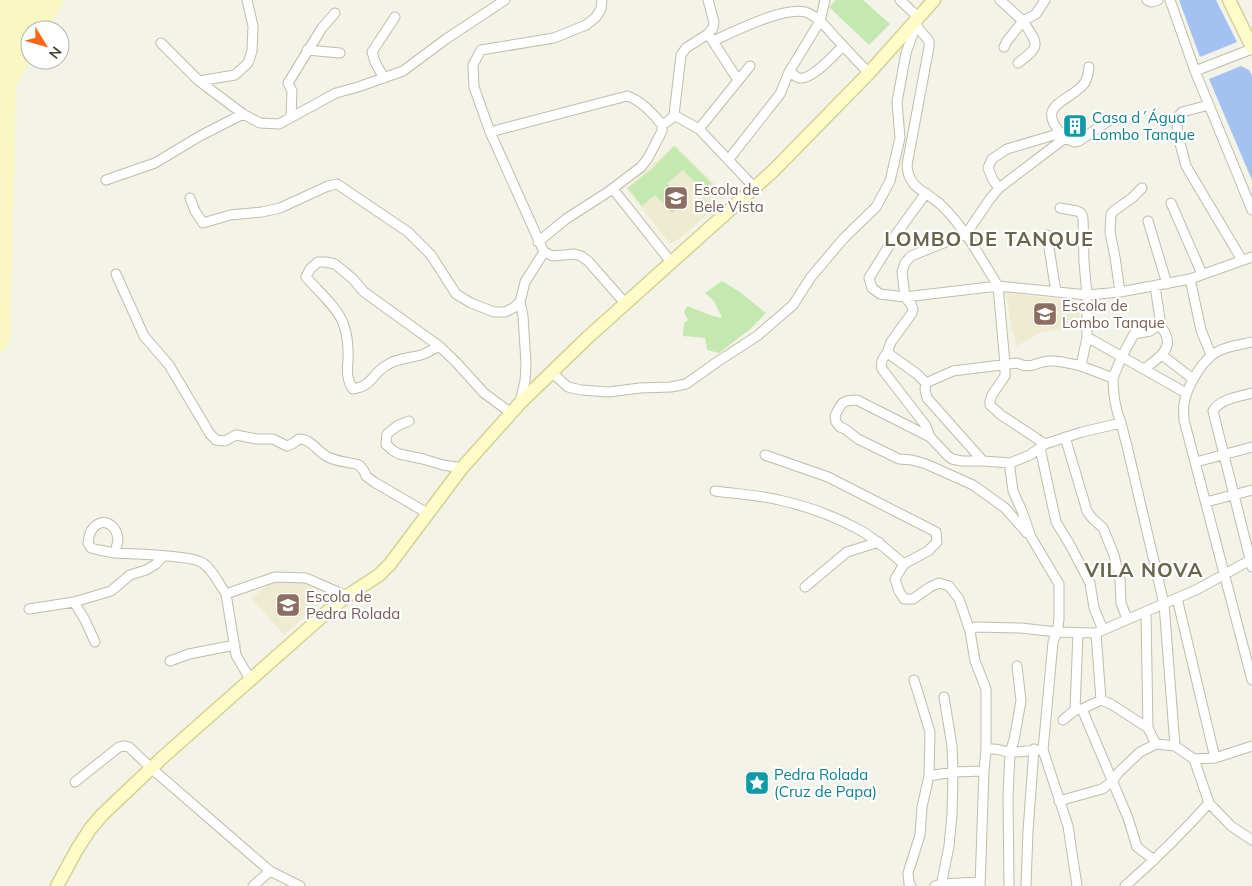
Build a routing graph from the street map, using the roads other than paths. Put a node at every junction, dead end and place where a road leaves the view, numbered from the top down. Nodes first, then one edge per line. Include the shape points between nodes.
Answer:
1 (247, 0) edge
2 (505, 0) edge
3 (602, 0) edge
4 (708, 0) edge
5 (825, 0) edge
6 (900, 0) edge
7 (934, 0) edge
8 (1000, 0) edge
9 (1045, 0) edge
10 (1147, 0) edge
11 (1158, 0) edge
12 (1170, 0) edge
13 (1229, 0) edge
14 (335, 13) dead end
15 (395, 17) dead end
16 (1023, 21) junction
17 (820, 22) junction
18 (916, 22) junction
19 (711, 38) junction
20 (161, 43) dead end
21 (843, 46) junction
22 (1004, 47) dead end
23 (1252, 48) edge
24 (307, 50) junction
25 (340, 53) dead end
26 (1018, 63) dead end
27 (750, 66) dead end
28 (1090, 66) dead end
29 (1195, 71) junction
30 (789, 72) junction
31 (869, 73) junction
32 (384, 78) junction
33 (738, 80) junction
34 (199, 81) junction
35 (1209, 105) junction
36 (243, 114) junction
37 (674, 115) junction
38 (291, 117) junction
39 (1111, 119) dead end
40 (662, 125) junction
41 (699, 128) junction
42 (490, 132) junction
43 (1063, 136) junction
44 (729, 159) junction
45 (106, 180) dead end
46 (755, 188) junction
47 (1000, 188) junction
48 (1142, 188) dead end
49 (613, 189) junction
50 (926, 193) junction
51 (190, 198) dead end
52 (1171, 203) dead end
53 (1060, 208) dead end
54 (1252, 210) edge
55 (1148, 221) dead end
56 (966, 234) junction
57 (1047, 236) dead end
58 (538, 242) junction
59 (544, 252) junction
60 (1252, 257) edge
61 (1242, 260) junction
62 (671, 262) junction
63 (116, 274) dead end
64 (1202, 274) junction
65 (1190, 279) junction
66 (1167, 284) junction
67 (998, 286) junction
68 (1155, 286) junction
69 (1056, 292) junction
70 (1120, 292) junction
71 (1087, 295) junction
72 (905, 297) junction
73 (520, 302) junction
74 (625, 303) junction
75 (1159, 325) junction
76 (1087, 337) junction
77 (1252, 342) edge
78 (439, 346) junction
79 (888, 351) junction
80 (1162, 355) junction
81 (1211, 355) junction
82 (1122, 356) junction
83 (1005, 364) junction
84 (1081, 366) junction
85 (1144, 368) junction
86 (551, 372) junction
87 (1114, 378) junction
88 (1193, 380) junction
89 (926, 383) junction
90 (1186, 393) junction
91 (1252, 393) edge
92 (520, 403) junction
93 (511, 413) junction
94 (409, 421) dead end
95 (1120, 423) junction
96 (930, 436) junction
97 (1065, 437) junction
98 (1042, 446) junction
99 (1252, 447) edge
100 (1224, 454) junction
101 (765, 455) dead end
102 (983, 461) junction
103 (1196, 462) junction
104 (1010, 463) junction
105 (462, 468) junction
106 (1252, 490) edge
107 (715, 491) dead end
108 (1234, 494) junction
109 (1206, 502) junction
110 (427, 513) junction
111 (1031, 537) junction
112 (879, 542) junction
113 (115, 553) dead end
114 (163, 556) junction
115 (1251, 562) edge
116 (904, 564) junction
117 (1224, 574) junction
118 (805, 587) dead end
119 (226, 594) junction
120 (347, 596) junction
121 (1177, 598) junction
122 (74, 602) junction
123 (1164, 604) junction
124 (29, 609) dead end
125 (1146, 612) junction
126 (1127, 619) junction
127 (970, 631) junction
128 (1099, 631) junction
129 (1057, 632) junction
130 (1078, 633) junction
131 (95, 642) dead end
132 (235, 646) junction
133 (170, 661) dead end
134 (1018, 666) dead end
135 (250, 680) junction
136 (914, 680) dead end
137 (1252, 680) edge
138 (944, 697) dead end
139 (1102, 700) junction
140 (1078, 710) junction
141 (1063, 720) dead end
142 (1148, 728) junction
143 (1156, 744) junction
144 (1175, 746) junction
145 (1252, 746) edge
146 (1039, 749) junction
147 (986, 750) junction
148 (1010, 752) junction
149 (1214, 758) junction
150 (1194, 759) junction
151 (151, 768) junction
152 (984, 771) junction
153 (953, 772) junction
154 (930, 776) junction
155 (75, 782) dead end
156 (1112, 782) junction
157 (1059, 801) junction
158 (1209, 803) junction
159 (1252, 840) edge
160 (1154, 860) junction
161 (270, 871) junction
162 (980, 884) edge
163 (939, 885) edge
164 (57, 886) edge
165 (253, 886) edge
166 (300, 886) edge
167 (911, 886) edge
168 (1009, 886) edge
169 (1026, 886) edge
170 (1077, 886) edge
171 (1125, 886) edge

1 - 34 street via 253,26 248,63 235,76
2 - 32 street via 403,71
3 - 42 street via 596,17 586,25 554,38 481,50 473,65 474,87
4 - 19 street via 714,22
5 - 17 street
6 - 18 street
7 - 18 main road
8 - 16 street
9 - 16 street via 1036,14
10 - 11 street
12 - 29 street
13 - 23 main road
14 - 24 street
15 - 32 street via 372,52
16 - 22 street
16 - 26 street via 1035,40 1035,47
17 - 19 street via 808,13 793,11
17 - 21 street
17 - 30 street
18 - 31 main road
18 - 50 street via 929,47 907,165 911,181
18 - 86 street via 906,53 898,102 900,138 890,180 876,207 810,277 793,305 757,336 686,384 609,392 581,390 568,387
19 - 33 street
19 - 37 street via 686,48 680,55
20 - 34 street
21 - 30 street via 806,78
21 - 31 street
23 - 29 street
24 - 25 street
24 - 38 street via 288,82 292,91
27 - 33 street
28 - 43 street via 1083,86 1055,106 1052,112 1052,119
29 - 35 street
30 - 44 street via 780,94
31 - 46 main road
32 - 38 street via 336,93
33 - 41 street
34 - 36 street
35 - 54 street
35 - 61 street via 1182,112 1178,117 1177,132 1186,166
36 - 38 street via 260,123 278,124
36 - 45 street via 155,163
37 - 40 street
37 - 41 street
39 - 43 street via 1079,141
40 - 42 street via 638,101 628,96
40 - 49 street via 648,158
41 - 44 street
42 - 58 street
43 - 47 street
43 - 47 street via 1007,149 992,159 988,168
44 - 46 street
46 - 62 main road
47 - 56 street
48 - 70 street via 1112,214 1110,232
49 - 58 street via 566,219
49 - 62 street
50 - 56 street
50 - 72 street via 869,278 872,288 880,294
51 - 73 street via 203,223 280,208 337,184 408,232 431,254 456,294 494,312 505,312
52 - 64 street
53 - 71 street via 1077,211 1083,218
55 - 66 street
56 - 67 street
56 - 72 street via 911,256 904,263
57 - 69 street
58 - 59 street
59 - 73 street via 525,282
59 - 74 street via 553,256 581,256
60 - 61 street
61 - 64 street
62 - 74 main road
63 - 110 street via 144,336 169,365 216,440 226,441 236,434 258,440 273,438 287,446 305,439 328,457 359,464 374,482
64 - 65 street
65 - 66 street
65 - 81 street via 1201,330
66 - 68 street
67 - 69 street
67 - 72 street
67 - 83 street
68 - 70 street
68 - 75 street
69 - 71 street
70 - 71 street
71 - 76 street
72 - 79 street via 913,308 912,313
73 - 92 street via 526,364 526,381
74 - 86 main road
75 - 80 street via 1167,336
75 - 82 street via 1150,331 1134,334
76 - 82 street
76 - 84 street
77 - 81 street
78 - 78 street via 424,355 389,363 366,385 353,389 348,383 348,350 343,322 331,303 306,277 310,269 318,262 335,264 364,292
78 - 93 street via 484,393
79 - 89 street
79 - 96 street via 882,358 882,369 926,426
80 - 85 street
80 - 88 street
81 - 88 street
82 - 85 street
82 - 87 street
83 - 84 street via 1030,366 1050,361
83 - 89 street via 953,370
83 - 98 street via 1005,376 992,395 990,405
84 - 87 street
85 - 90 street
86 - 92 main road
87 - 95 street via 1113,396
88 - 90 street
89 - 102 street via 927,398
90 - 103 street via 1184,420
91 - 100 street via 1222,402 1214,411
92 - 93 main road
93 - 105 main road
94 - 105 street via 387,434 386,444 392,450
95 - 97 street
95 - 123 street
96 - 102 street via 952,459
96 - 111 street via 857,400 841,404 835,416 840,427 858,439 899,459 926,464 973,485 1005,508
97 - 98 street
97 - 126 street via 1086,511 1103,528 1114,555 1121,603
98 - 104 street
98 - 128 street via 1056,522 1090,583
99 - 100 street
100 - 103 street
100 - 108 street
101 - 116 street via 828,477 936,532 937,542
102 - 104 street
103 - 109 street
104 - 111 street via 1013,491
105 - 110 main road
106 - 108 street
107 - 112 street via 779,500 814,510
108 - 109 street
108 - 115 street
109 - 117 street
110 - 120 main road via 390,564
111 - 129 street via 1059,584
112 - 116 street
112 - 118 street via 847,552
113 - 114 street
114 - 119 street via 201,562
114 - 122 street via 156,564 130,575 111,591
115 - 117 street
116 - 127 street via 895,579 904,599 913,599 939,583 949,586 959,600
117 - 121 street
117 - 137 street
119 - 120 street via 275,577 306,578
119 - 132 street
120 - 135 main road
121 - 123 street
121 - 149 street
122 - 124 street
122 - 131 street
123 - 125 street
123 - 144 street
125 - 126 street
125 - 142 street
126 - 128 street
127 - 129 street via 975,627
127 - 147 street via 975,661 986,689
128 - 130 street
128 - 139 street
129 - 130 street
129 - 146 street
130 - 140 street
132 - 133 street via 189,654
132 - 135 street via 236,655
134 - 148 street via 1021,701
135 - 151 main road
136 - 154 street via 930,732
138 - 153 street
139 - 140 street
139 - 142 street
140 - 141 street
140 - 156 street
142 - 143 street
143 - 144 street
143 - 156 street via 1140,752
144 - 150 street
145 - 149 street
146 - 148 street
146 - 157 street
146 - 169 street via 1028,831
147 - 148 street
147 - 152 street
148 - 168 street
149 - 150 street
150 - 158 street
151 - 155 street via 124,746
151 - 161 street
151 - 164 main road via 90,830
152 - 153 street
152 - 162 street
153 - 154 street
153 - 163 street via 949,846
154 - 167 street via 922,807 920,835 908,874
156 - 157 street via 1102,789
156 - 160 street via 1137,847
157 - 170 street via 1068,826
158 - 159 street via 1231,826
158 - 160 street
160 - 171 street
161 - 165 street
161 - 166 street
162 - 163 street

